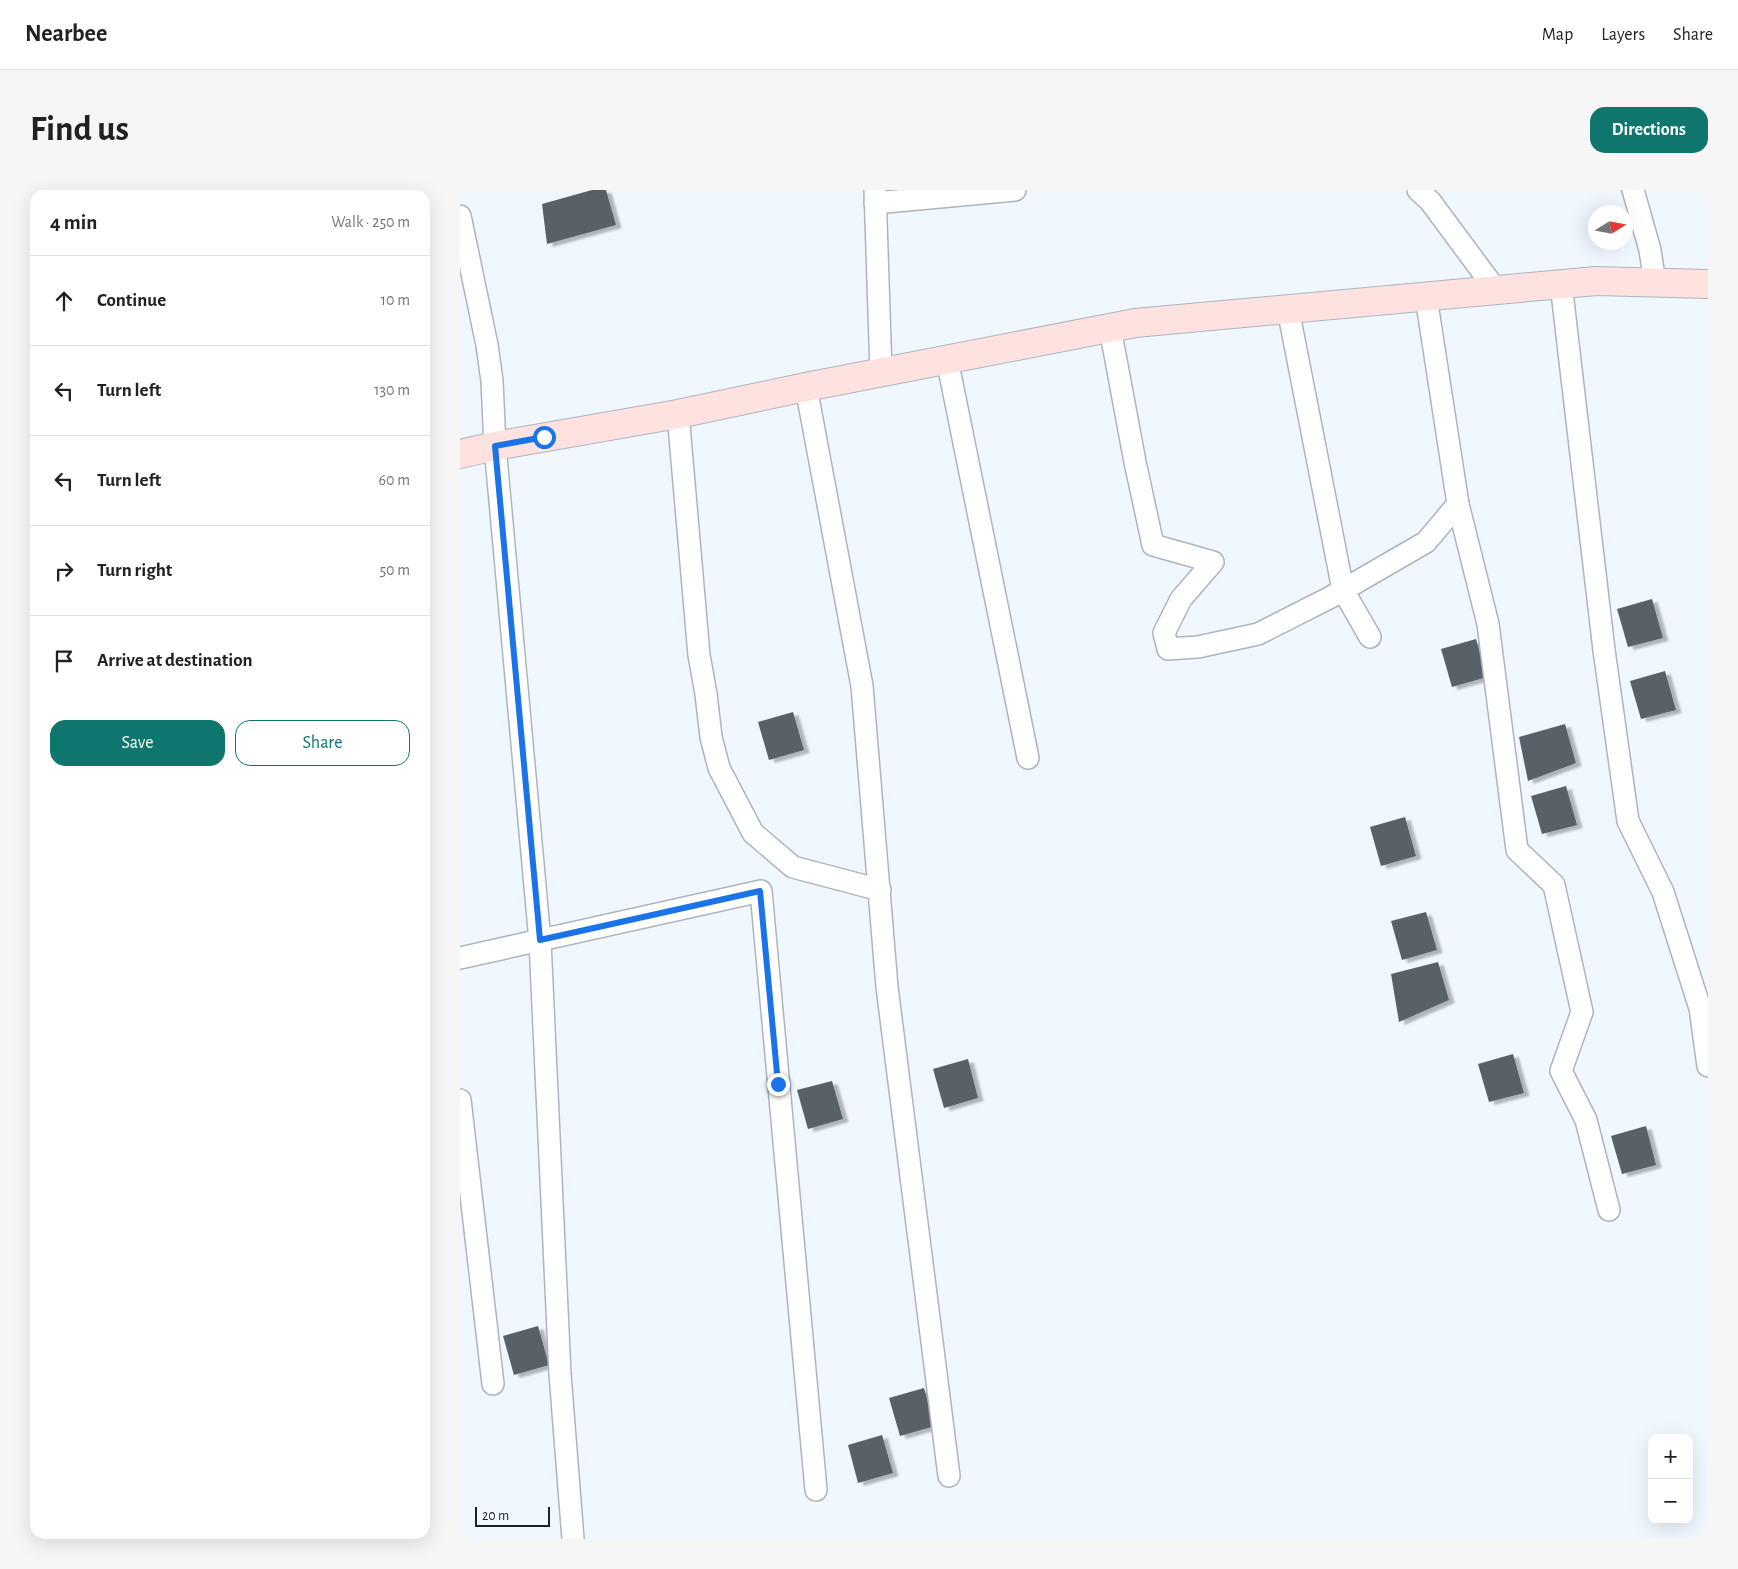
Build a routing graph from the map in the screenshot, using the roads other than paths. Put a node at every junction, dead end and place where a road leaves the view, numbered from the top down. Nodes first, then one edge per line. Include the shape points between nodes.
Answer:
1 (1015, 190) edge
2 (1418, 190) edge
3 (1633, 190) edge
4 (875, 196) edge
5 (460, 216) edge
6 (1655, 283) junction
7 (1561, 284) junction
8 (1708, 284) edge
9 (1496, 290) junction
10 (1426, 297) junction
11 (1288, 309) junction
12 (1110, 328) junction
13 (947, 359) junction
14 (881, 372) junction
15 (806, 387) junction
16 (678, 414) junction
17 (495, 446) junction
18 (460, 454) edge
19 (1458, 504) junction
20 (1343, 590) junction
21 (1370, 637) dead end
22 (1028, 758) dead end
23 (880, 890) junction
24 (540, 940) junction
25 (460, 958) edge
26 (1708, 1066) edge
27 (460, 1100) edge
28 (1609, 1210) dead end
29 (493, 1384) dead end
30 (949, 1476) dead end
31 (816, 1490) dead end
32 (574, 1539) edge

1 - 4 street
2 - 9 street via 1430,201
3 - 6 street via 1650,250
4 - 14 street
5 - 17 street via 488,354
6 - 7 main road via 1596,281
6 - 8 main road
7 - 9 main road
7 - 26 street via 1628,821 1663,892 1700,1008
9 - 10 main road
10 - 11 main road
10 - 19 street
11 - 12 main road
11 - 20 street
12 - 13 main road
12 - 20 street via 1153,545 1212,562 1181,599 1164,632 1168,649 1198,648 1258,634
13 - 14 main road
13 - 22 street
14 - 15 main road
15 - 16 main road
15 - 23 street via 862,686
16 - 17 main road
16 - 23 street via 699,655 719,768 753,833 793,867
17 - 18 main road
17 - 24 street
19 - 20 street via 1426,542
19 - 28 street via 1488,624 1518,850 1554,885 1582,1012 1561,1071 1586,1120
20 - 21 street
23 - 30 street via 888,987
24 - 25 street
24 - 31 street via 760,891
24 - 32 street via 560,1374
27 - 29 street

